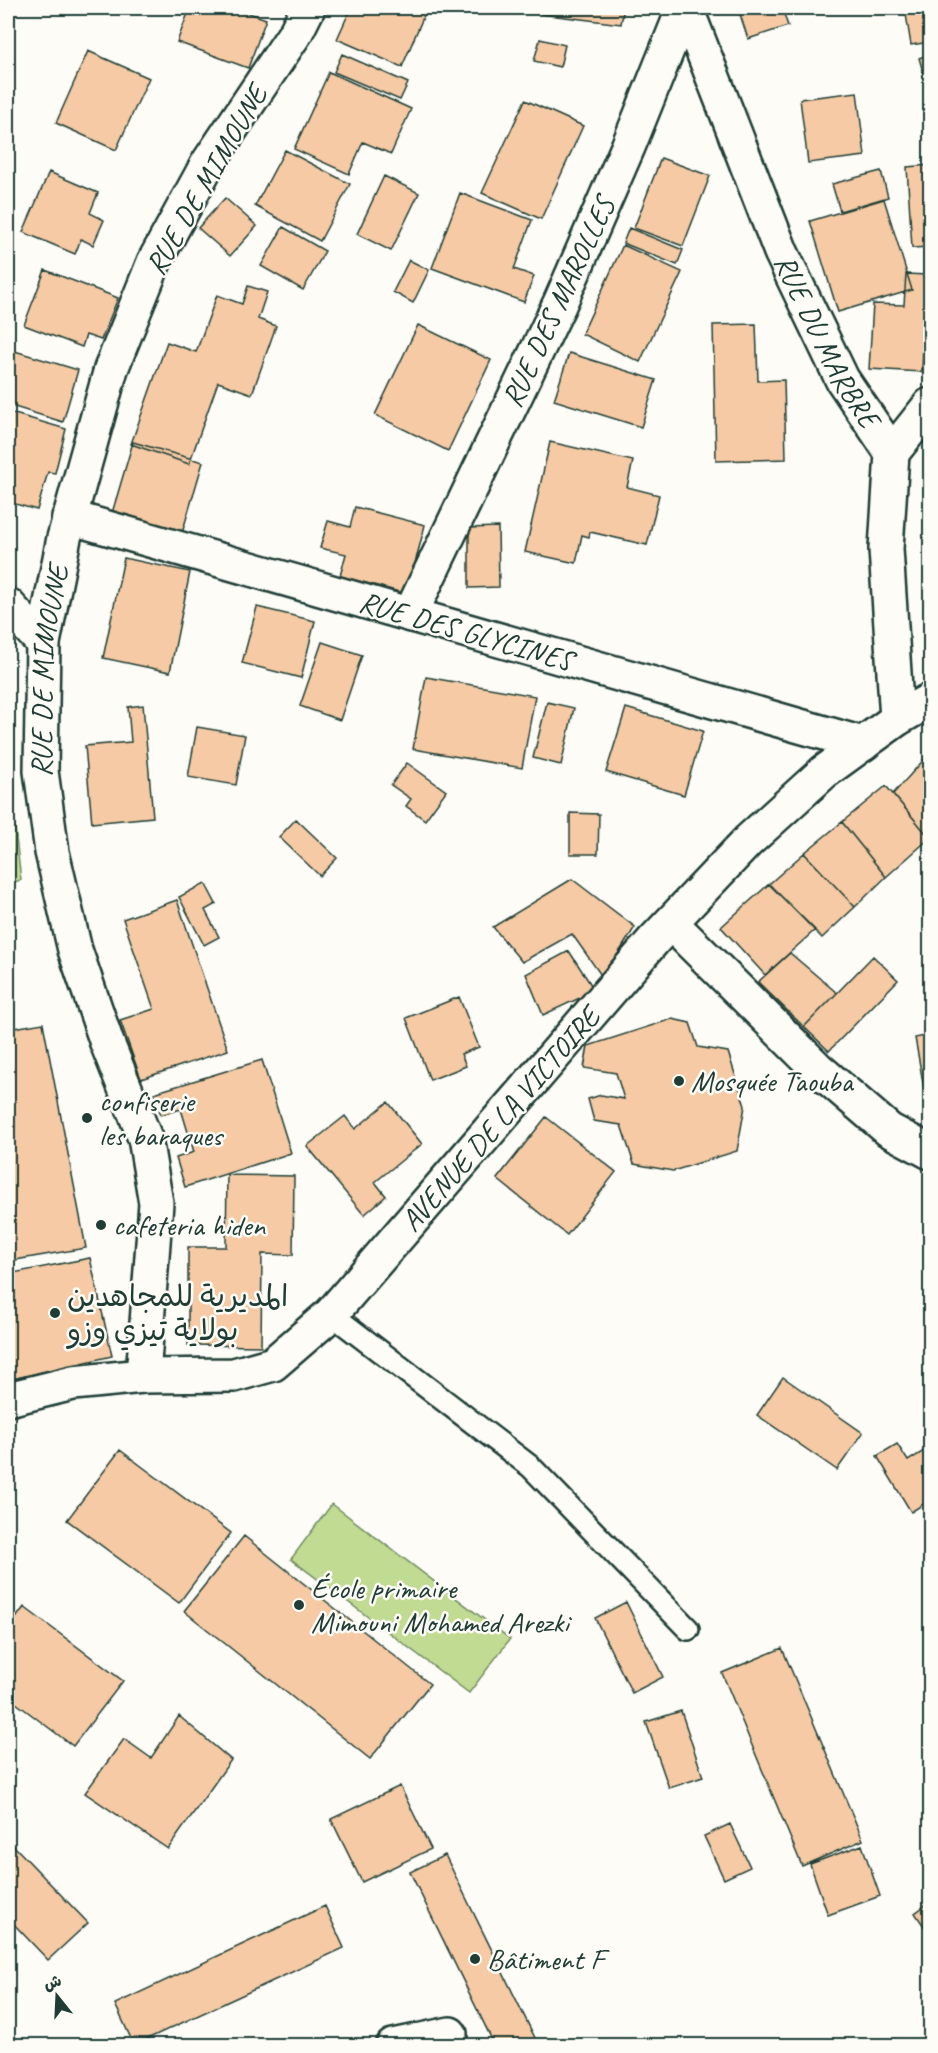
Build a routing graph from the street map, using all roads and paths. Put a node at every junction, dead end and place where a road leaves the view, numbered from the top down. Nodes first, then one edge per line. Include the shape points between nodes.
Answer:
1 (308, 8) edge
2 (685, 8) edge
3 (930, 405) edge
4 (892, 453) junction
5 (69, 517) junction
6 (416, 603) junction
7 (8, 605) edge
8 (43, 644) junction
9 (930, 700) edge
10 (897, 719) junction
11 (862, 744) junction
12 (672, 923) junction
13 (930, 1152) edge
14 (331, 1314) junction
15 (143, 1376) junction
16 (8, 1399) edge
17 (688, 1629) dead end
18 (450, 2034) dead end
19 (393, 2046) edge

1 - 5 street, RUE DE MIMOUNE via 208,163 154,262 111,369
2 - 4 street, RUE DU MARBRE via 781,252 842,379
2 - 6 street, RUE DES MAROLLES via 560,303
3 - 4 street
4 - 10 street, RUE DU MARBRE via 886,549
5 - 6 street, RUE DES GLYCINES
5 - 8 street, RUE DE MIMOUNE
6 - 11 street, RUE DES GLYCINES
7 - 8 street
8 - 15 street, RUE DE MIMOUNE via 41,771 52,852 75,950 145,1138 156,1203
9 - 10 street, AVENUE DE LA VICTOIRE
10 - 11 street, AVENUE DE LA VICTOIRE
11 - 12 street, AVENUE DE LA VICTOIRE via 824,772 748,841
12 - 13 street via 818,1069 889,1130
12 - 14 street, AVENUE DE LA VICTOIRE
14 - 15 street, AVENUE DE LA VICTOIRE via 273,1364 234,1375
14 - 17 lane via 531,1467
15 - 16 street, AVENUE DE LA VICTOIRE via 74,1383
18 - 19 street

